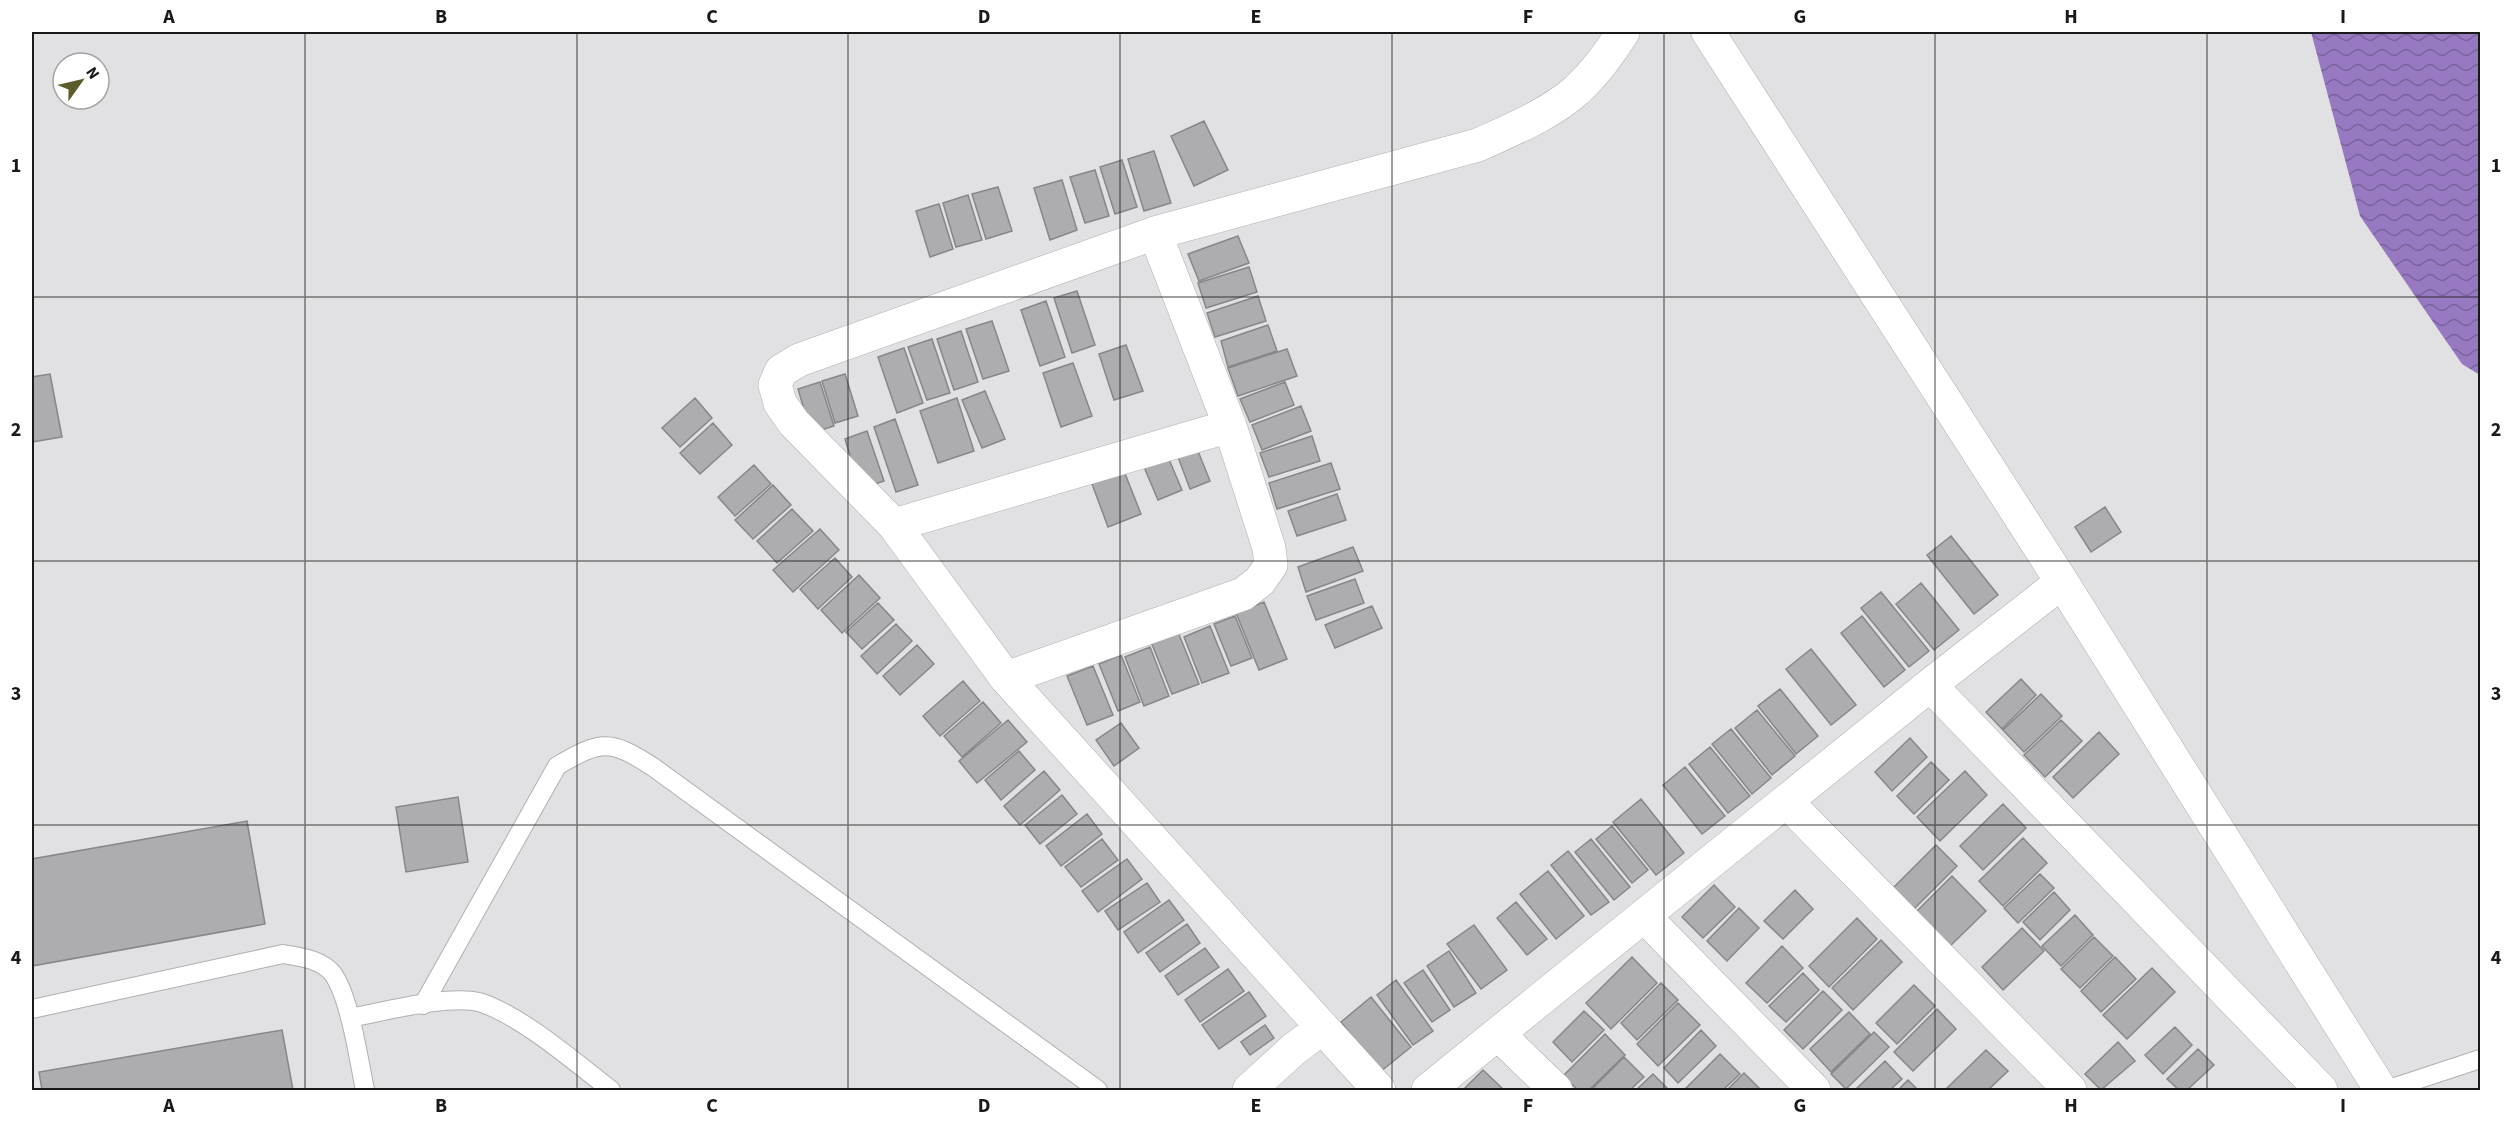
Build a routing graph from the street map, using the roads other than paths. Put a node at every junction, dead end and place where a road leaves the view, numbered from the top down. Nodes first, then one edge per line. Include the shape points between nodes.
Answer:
1 (1623, 32) edge
2 (1708, 32) edge
3 (1155, 233) junction
4 (1230, 426) junction
5 (894, 525) junction
6 (2062, 582) junction
7 (1006, 678) junction
8 (1930, 685) junction
9 (1786, 801) junction
10 (1644, 916) junction
11 (423, 1005) junction
12 (32, 1009) edge
13 (350, 1018) junction
14 (1322, 1028) junction
15 (1498, 1034) junction
16 (2481, 1059) edge
17 (365, 1090) edge
18 (611, 1090) edge
19 (1098, 1090) edge
20 (1250, 1090) edge
21 (1379, 1090) edge
22 (1428, 1090) edge
23 (1556, 1090) edge
24 (1814, 1090) edge
25 (2070, 1090) edge
26 (2321, 1090) edge
27 (2381, 1090) edge
28 (2386, 1090) edge

1 - 3 street via 1604,62 1575,91 1527,122 1478,145
2 - 6 street
3 - 4 street
3 - 5 street via 799,360 781,371 775,385 780,403 794,423
4 - 5 street
4 - 7 street via 1269,548 1271,565 1260,581 1244,594
5 - 7 street
6 - 8 street
6 - 27 street
7 - 14 street
8 - 9 street
8 - 26 street
9 - 10 street
9 - 25 street
10 - 15 street
10 - 24 street
11 - 13 lane
11 - 18 lane via 481,1002 565,1054
11 - 19 lane via 557,766 588,747 622,747
12 - 13 lane via 283,954 309,958 333,973
13 - 17 lane
14 - 20 street
14 - 21 street
15 - 22 street
15 - 23 street
16 - 28 lane

